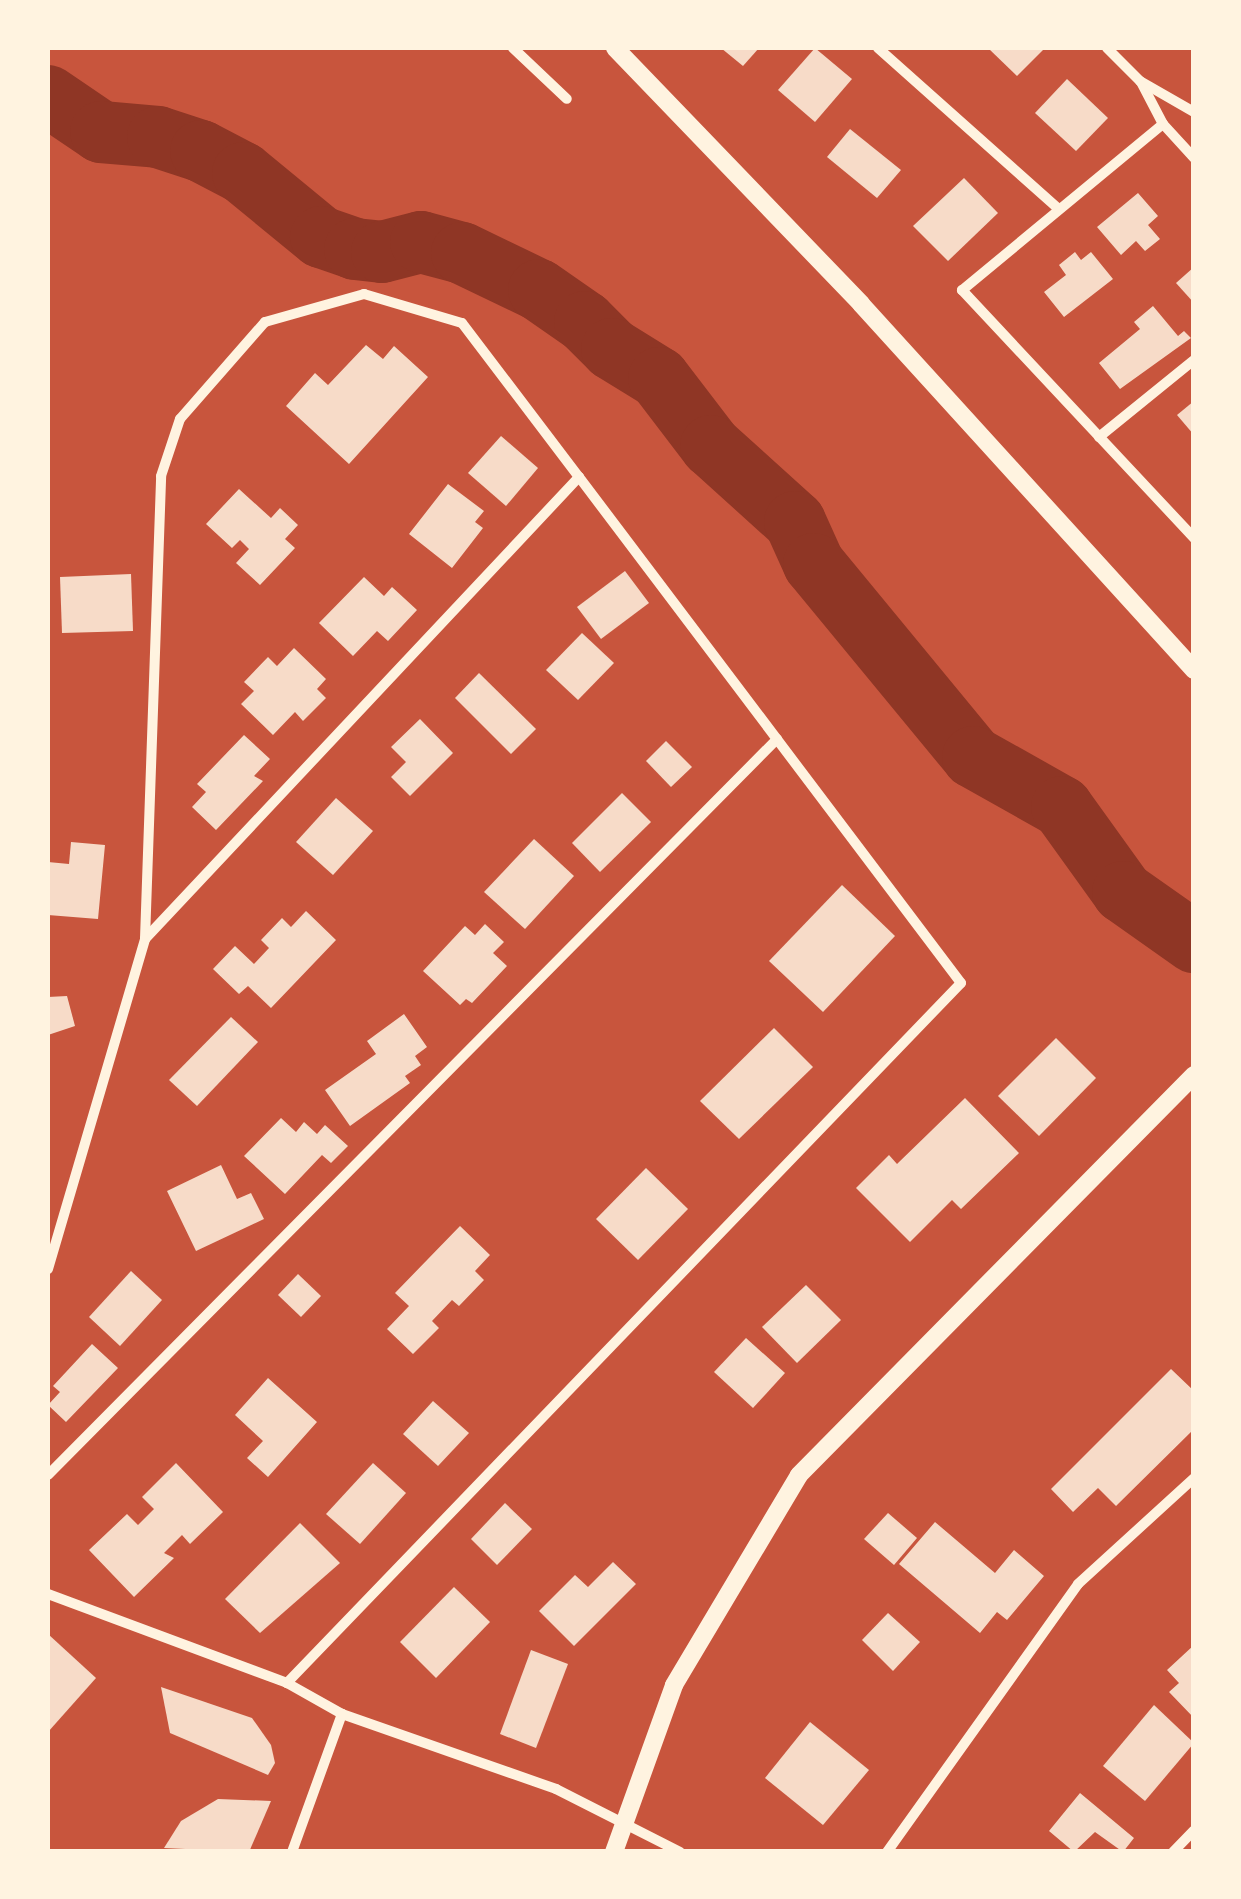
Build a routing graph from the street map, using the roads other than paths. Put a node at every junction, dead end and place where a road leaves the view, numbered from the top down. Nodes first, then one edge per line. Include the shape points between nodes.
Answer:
1 (513, 48) edge
2 (615, 48) edge
3 (878, 48) edge
4 (1107, 48) edge
5 (1140, 81) junction
6 (567, 100) dead end
7 (1194, 112) edge
8 (1163, 124) junction
9 (1194, 158) edge
10 (1060, 209) junction
11 (1194, 360) edge
12 (1099, 436) junction
13 (579, 477) junction
14 (1194, 538) edge
15 (1194, 670) edge
16 (776, 739) junction
17 (144, 940) junction
18 (1194, 1076) edge
19 (48, 1269) edge
20 (48, 1475) edge
21 (1194, 1478) edge
22 (48, 1594) edge
23 (287, 1683) junction
24 (342, 1714) junction
25 (1194, 1830) edge
26 (292, 1852) edge
27 (614, 1852) edge
28 (680, 1852) edge
29 (887, 1852) edge
30 (1174, 1852) edge

1 - 6 street
2 - 15 street via 861,304
3 - 10 street
4 - 5 street
5 - 7 street
5 - 8 street
8 - 9 street
8 - 10 street
10 - 12 street via 962,290
11 - 12 street
12 - 14 street
13 - 16 street
13 - 17 street
13 - 17 street via 462,324 364,294 265,322 180,419 162,476
16 - 20 street
16 - 23 street via 960,983
17 - 19 street
18 - 27 street via 799,1475 719,1599 659,1728
21 - 29 street via 1078,1584
22 - 23 street
23 - 24 street
24 - 26 street
24 - 28 street via 556,1789
25 - 30 street

